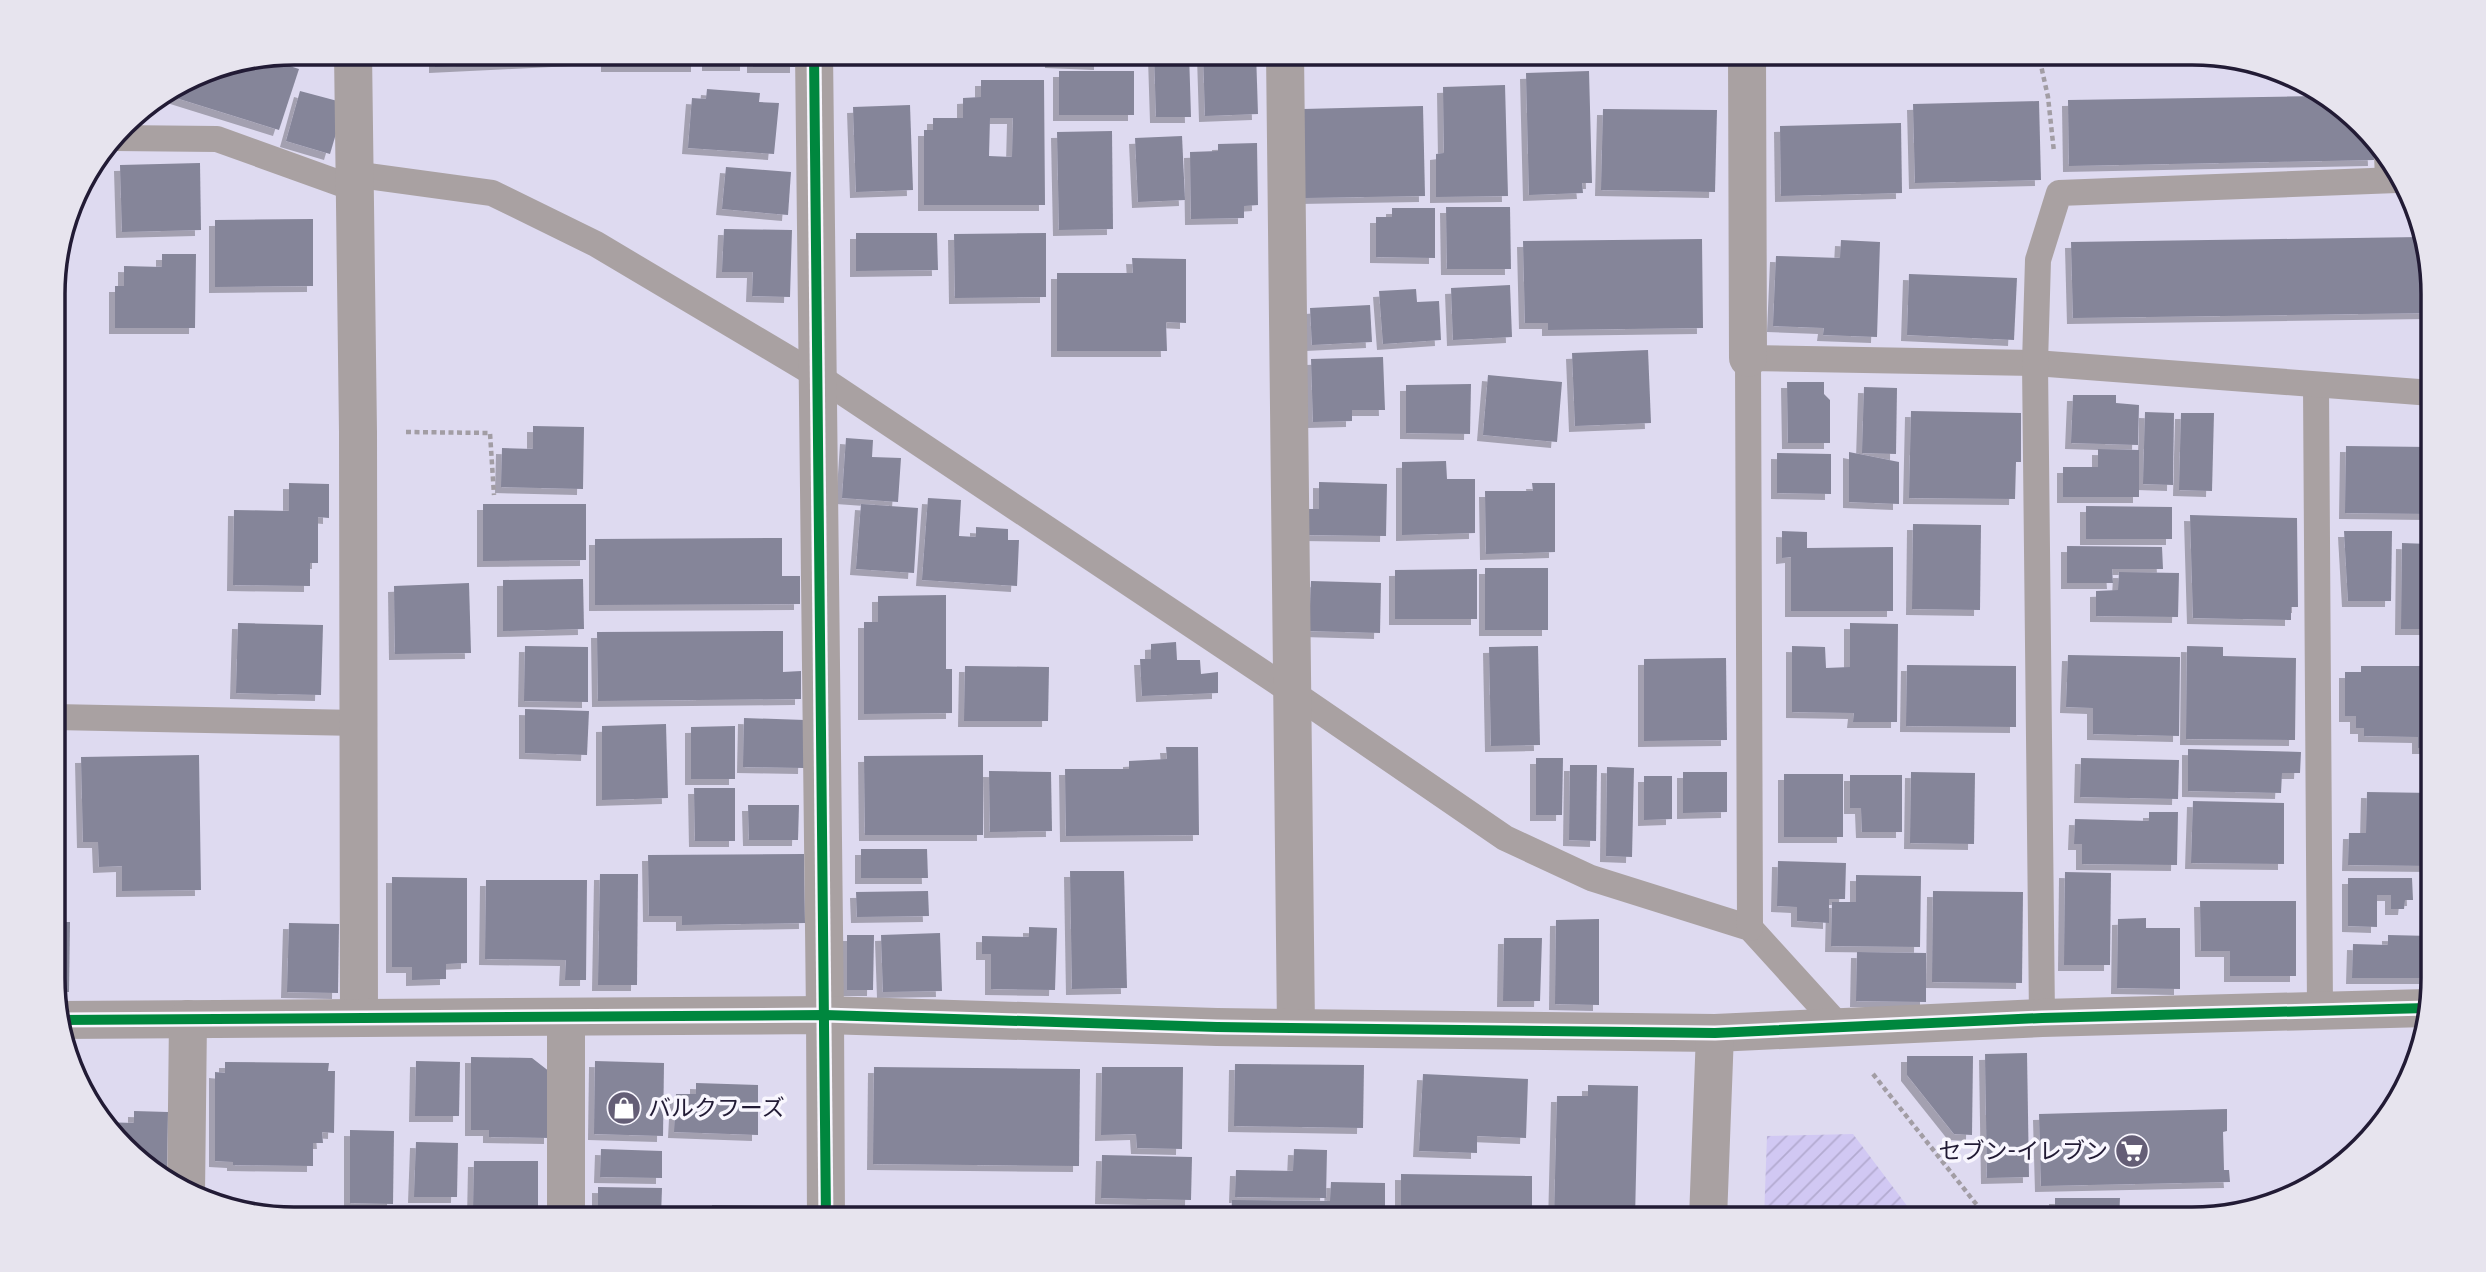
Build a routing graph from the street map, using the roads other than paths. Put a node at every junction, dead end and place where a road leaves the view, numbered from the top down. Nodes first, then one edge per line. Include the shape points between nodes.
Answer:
1 (353, 65) edge
2 (814, 65) edge
3 (1284, 65) edge
4 (1747, 65) edge
5 (126, 138) edge
6 (2386, 171) edge
7 (353, 181) junction
8 (1748, 358) junction
9 (2035, 363) junction
10 (818, 376) junction
11 (2316, 386) junction
12 (2421, 392) edge
13 (1292, 692) junction
14 (65, 717) edge
15 (359, 723) junction
16 (1750, 928) junction
17 (2419, 1008) edge
18 (2320, 1010) junction
19 (825, 1015) junction
20 (566, 1017) junction
21 (359, 1018) junction
22 (2042, 1018) junction
23 (187, 1019) junction
24 (69, 1020) edge
25 (1840, 1027) junction
26 (1296, 1028) junction
27 (1715, 1033) junction
28 (186, 1181) edge
29 (566, 1207) edge
30 (826, 1207) edge
31 (1709, 1207) edge

1 - 7 street
2 - 10 street
3 - 13 street
4 - 8 street
5 - 7 lane via 217,139
6 - 9 lane via 2059,193 2038,260
7 - 10 lane via 492,193 596,244
7 - 15 street
8 - 9 lane
8 - 16 lane
9 - 11 lane
9 - 22 lane
10 - 13 lane
10 - 19 street
11 - 12 lane
11 - 18 lane
13 - 16 lane via 1505,838 1591,878
13 - 26 street
14 - 15 lane
15 - 21 street
16 - 25 lane
17 - 18 street
18 - 22 street
19 - 20 street
19 - 26 street
19 - 30 street
20 - 21 street
20 - 29 street
21 - 23 street
22 - 25 street
23 - 24 street
23 - 28 street
25 - 27 street
26 - 27 street
27 - 31 street

